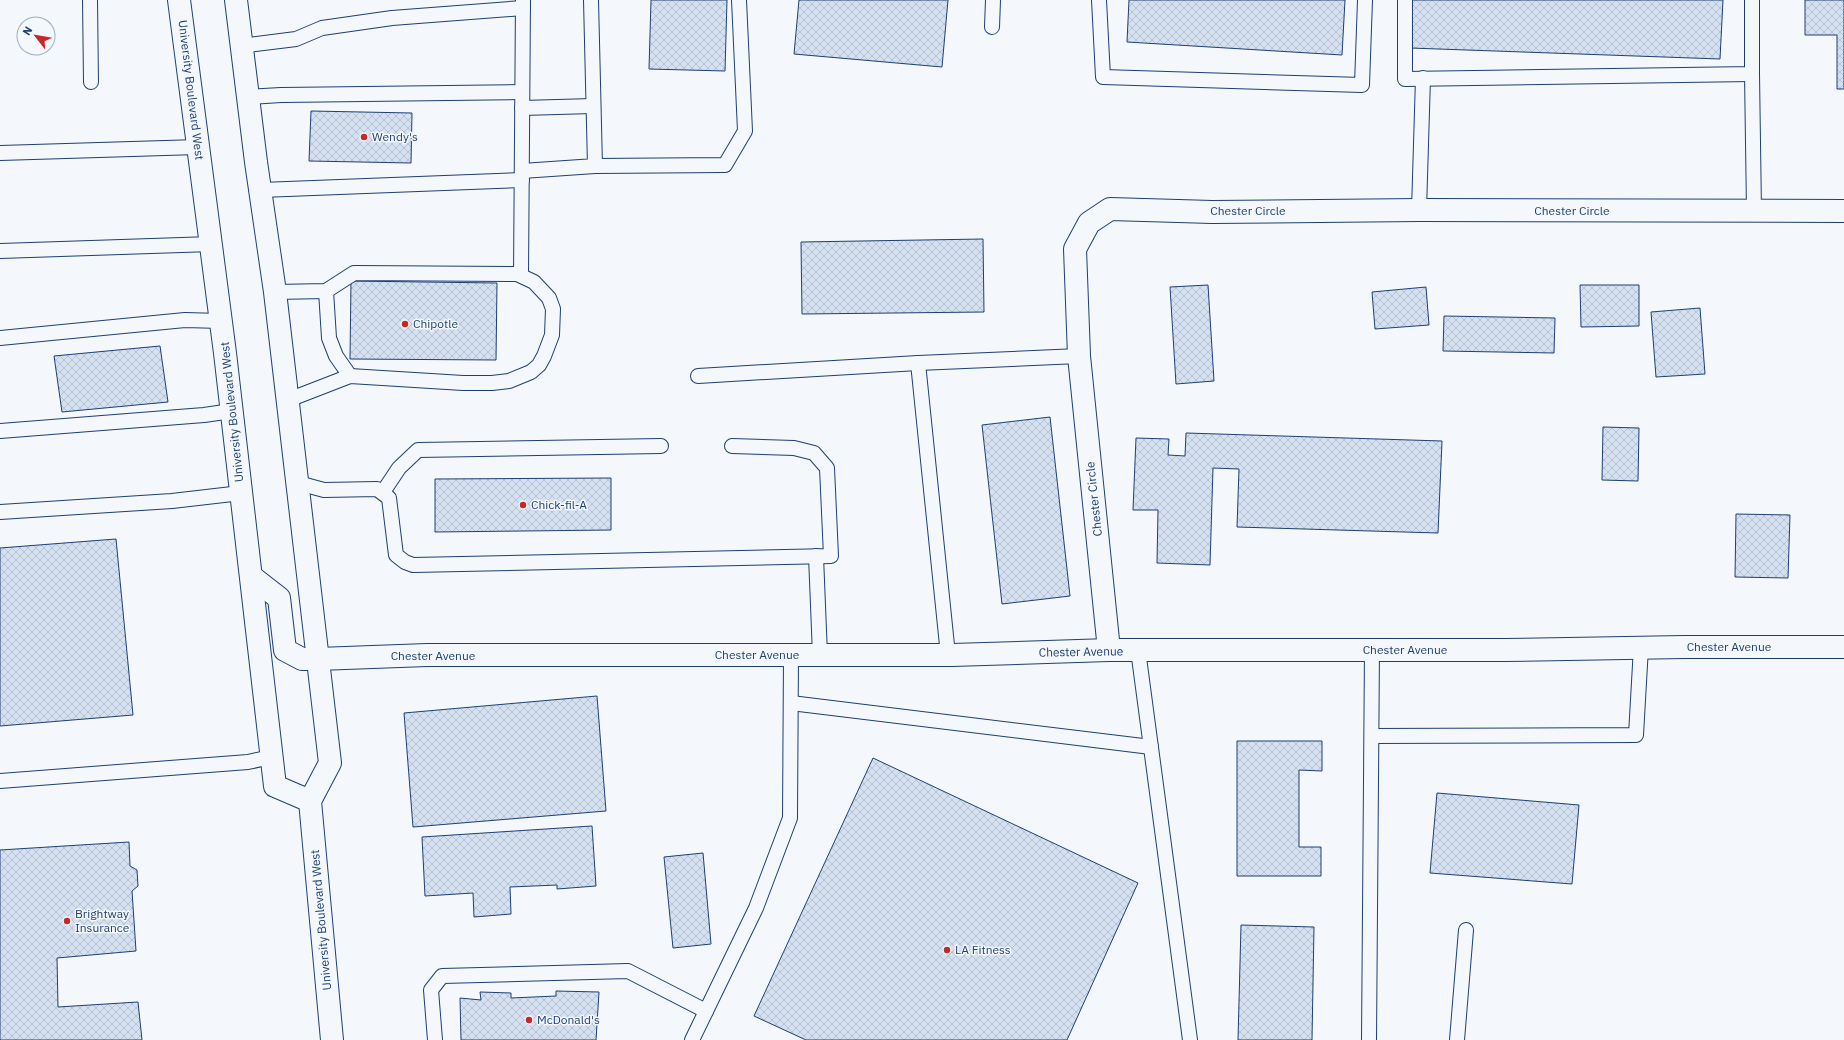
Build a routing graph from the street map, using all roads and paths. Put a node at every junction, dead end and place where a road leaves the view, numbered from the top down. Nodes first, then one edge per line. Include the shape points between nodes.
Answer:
1 (90, 0) edge
2 (179, 0) edge
3 (236, 0) edge
4 (592, 0) edge
5 (739, 0) edge
6 (993, 0) edge
7 (1099, 0) edge
8 (1365, 0) edge
9 (1405, 0) edge
10 (1752, 0) edge
11 (523, 4) edge
12 (992, 27) dead end
13 (240, 46) junction
14 (1752, 74) junction
15 (1423, 78) junction
16 (91, 82) dead end
17 (522, 92) junction
18 (248, 97) junction
19 (593, 106) junction
20 (522, 108) junction
21 (198, 147) junction
22 (0, 153) edge
23 (594, 166) junction
24 (522, 176) junction
25 (261, 190) junction
26 (1419, 210) junction
27 (1754, 211) junction
28 (1844, 211) edge
29 (212, 244) junction
30 (0, 251) edge
31 (521, 275) junction
32 (326, 290) junction
33 (275, 292) junction
34 (221, 321) junction
35 (0, 338) edge
36 (1079, 356) junction
37 (918, 363) junction
38 (350, 376) junction
39 (698, 376) dead end
40 (288, 400) junction
41 (232, 411) junction
42 (0, 431) edge
43 (661, 446) dead end
44 (732, 446) dead end
45 (298, 483) junction
46 (383, 492) junction
47 (241, 493) junction
48 (0, 512) edge
49 (816, 556) junction
50 (252, 577) junction
51 (1641, 647) junction
52 (1844, 648) edge
53 (1109, 650) junction
54 (1138, 650) junction
55 (1372, 650) junction
56 (820, 655) junction
57 (948, 655) junction
58 (791, 656) junction
59 (318, 659) junction
60 (791, 703) junction
61 (1372, 736) junction
62 (1151, 747) junction
63 (271, 757) junction
64 (0, 781) edge
65 (310, 801) junction
66 (1466, 930) dead end
67 (706, 1010) junction
68 (332, 1040) edge
69 (435, 1040) edge
70 (692, 1040) edge
71 (1190, 1040) edge
72 (1369, 1040) edge
73 (1457, 1040) edge

1 - 16 lane
2 - 21 street, University Boulevard West
3 - 13 street
4 - 19 lane
5 - 23 lane via 745,131 725,165
6 - 12 lane
7 - 8 lane via 1102,77 1362,85
9 - 15 lane via 1405,78
10 - 14 lane
11 - 13 lane via 322,28 296,39
11 - 17 lane
13 - 18 street
14 - 15 lane
14 - 27 lane
15 - 26 lane
17 - 18 lane
17 - 20 lane
18 - 25 street
19 - 20 lane
19 - 23 lane
20 - 24 lane
21 - 22 lane
21 - 29 street, University Boulevard West
23 - 24 lane
24 - 25 lane
24 - 31 lane
25 - 33 street
26 - 27 street, Chester Circle
26 - 36 street, Chester Circle via 1212,212 1110,209 1090,223 1075,249
27 - 28 street, Chester Circle
29 - 30 lane
29 - 34 street, University Boulevard West
31 - 32 lane via 354,274
31 - 38 lane via 542,290 549,298 553,309 552,335 539,365 531,372 509,381 492,383
32 - 33 lane
32 - 38 lane via 329,338 336,356
33 - 40 street
34 - 35 lane via 185,320
34 - 41 street, University Boulevard West
36 - 37 lane
36 - 53 street, Chester Circle
37 - 39 lane
37 - 57 lane
38 - 40 lane
40 - 45 street
41 - 42 lane
41 - 47 street, University Boulevard West
43 - 46 lane via 418,450 399,468
44 - 49 lane via 794,448 814,453 827,468 831,556
45 - 46 lane via 324,490 377,489
45 - 59 street
46 - 49 lane via 390,498 396,555 413,565
47 - 48 lane via 172,501
47 - 50 street, University Boulevard West
49 - 56 lane
50 - 59 street, Chester Avenue via 279,598 285,650 302,659
50 - 63 street, University Boulevard West
51 - 52 street, Chester Avenue
51 - 55 street, Chester Avenue
51 - 61 lane via 1636,735
53 - 54 street, Chester Avenue
53 - 57 street, Chester Avenue
54 - 55 street, Chester Avenue
54 - 62 lane
55 - 61 lane
56 - 57 street, Chester Avenue
56 - 58 street, Chester Avenue
58 - 59 street, Chester Avenue via 427,655
58 - 60 lane
59 - 65 street via 330,762
60 - 62 lane
60 - 67 lane via 790,818 756,908
61 - 72 lane
62 - 71 lane
63 - 64 lane via 248,762
63 - 65 street, University Boulevard West via 275,786
65 - 68 street, University Boulevard West
66 - 73 lane
67 - 69 lane via 628,971 442,976 431,990
67 - 70 lane

